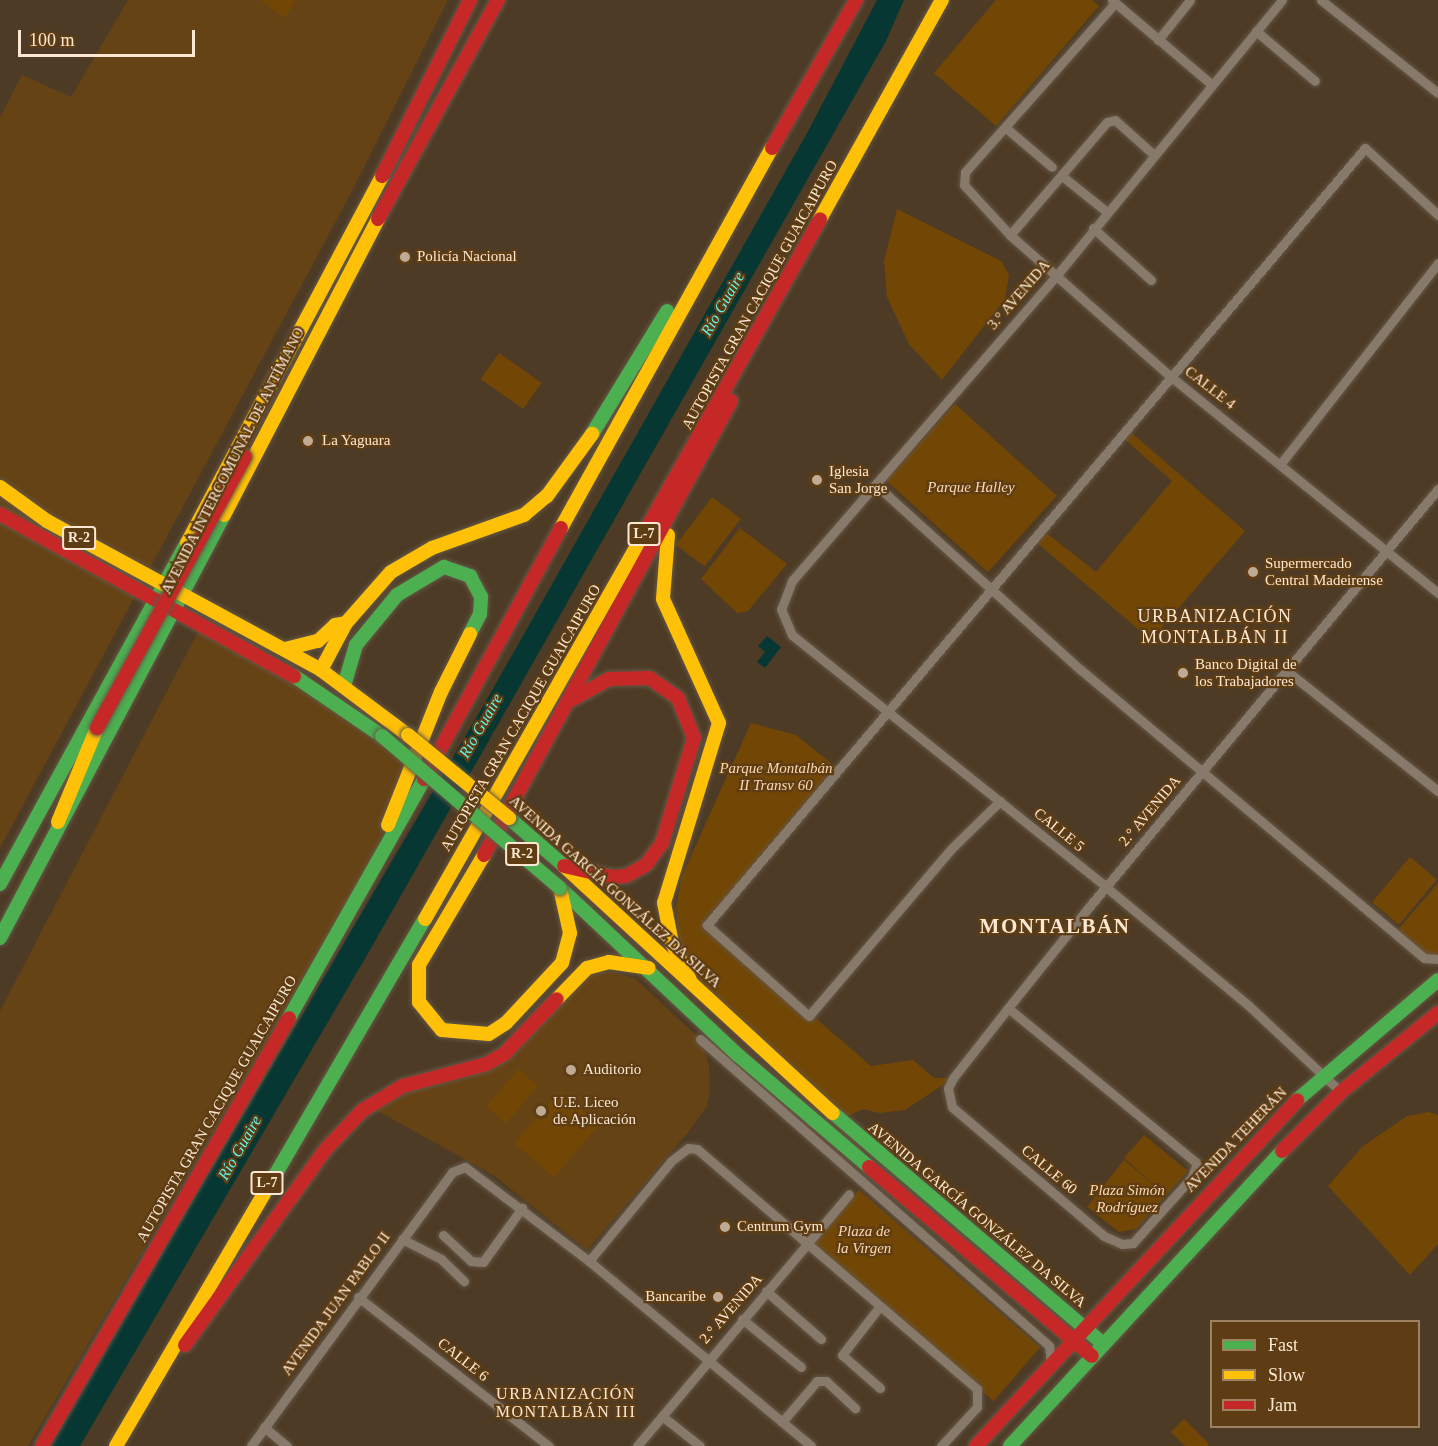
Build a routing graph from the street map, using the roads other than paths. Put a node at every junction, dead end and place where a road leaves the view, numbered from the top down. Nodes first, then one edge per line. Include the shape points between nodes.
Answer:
1 (470, 0) edge
2 (498, 0) edge
3 (856, 0) edge
4 (942, 0) edge
5 (1190, 0) edge
6 (1282, 0) edge
7 (1321, 0) edge
8 (1114, 1) edge
9 (1256, 31) junction
10 (1158, 40) junction
11 (1314, 81) dead end
12 (1210, 83) junction
13 (1438, 93) edge
14 (1006, 128) junction
15 (1153, 154) junction
16 (1052, 167) dead end
17 (1062, 176) junction
18 (1107, 212) junction
19 (1438, 215) edge
20 (1093, 228) junction
21 (1010, 235) junction
22 (1438, 263) edge
23 (702, 269) junction
24 (1056, 276) junction
25 (788, 280) junction
26 (1151, 280) dead end
27 (294, 360) junction
28 (1170, 376) junction
29 (1282, 462) junction
30 (876, 485) junction
31 (0, 488) edge
32 (1438, 489) edge
33 (673, 512) junction
34 (0, 514) edge
35 (1387, 550) junction
36 (163, 581) junction
37 (990, 589) junction
38 (1438, 593) edge
39 (184, 594) junction
40 (152, 601) junction
41 (781, 609) joint
42 (174, 611) junction
43 (346, 623) junction
44 (285, 649) junction
45 (321, 670) junction
46 (1287, 671) junction
47 (344, 686) junction
48 (317, 689) junction
49 (570, 702) junction
50 (887, 712) junction
51 (97, 728) junction
52 (1203, 771) junction
53 (501, 789) junction
54 (1438, 791) edge
55 (1000, 801) junction
56 (34, 826) junction
57 (55, 836) junction
58 (564, 866) junction
59 (374, 870) junction
60 (0, 884) edge
61 (1106, 887) junction
62 (560, 888) junction
63 (0, 936) edge
64 (1438, 959) edge
65 (649, 968) junction
66 (690, 980) junction
67 (1438, 981) edge
68 (1008, 1008) junction
69 (1438, 1013) edge
70 (700, 1039) dead end
71 (1324, 1073) junction
72 (1341, 1092) junction
73 (948, 1097) joint
74 (849, 1194) dead end
75 (522, 1208) junction
76 (443, 1235) dead end
77 (402, 1239) junction
78 (807, 1243) junction
79 (589, 1261) junction
80 (464, 1281) dead end
81 (766, 1291) junction
82 (358, 1297) junction
83 (880, 1306) junction
84 (742, 1319) junction
85 (1086, 1327) junction
86 (821, 1340) dead end
87 (1074, 1340) junction
88 (1103, 1344) junction
89 (1092, 1356) junction
90 (707, 1360) junction
91 (1051, 1365) junction
92 (801, 1366) dead end
93 (153, 1382) junction
94 (880, 1388) dead end
95 (855, 1408) dead end
96 (662, 1416) junction
97 (782, 1422) junction
98 (264, 1427) junction
99 (42, 1446) edge
100 (116, 1446) edge
101 (251, 1446) edge
102 (287, 1446) edge
103 (549, 1446) edge
104 (637, 1446) edge
105 (700, 1446) edge
106 (811, 1446) edge
107 (941, 1446) edge
108 (976, 1446) edge
109 (1010, 1446) edge

1 - 27 main road, AVENIDA INTERCOMUNAL DE ANTÍMANO
2 - 27 main road, AVENIDA INTERCOMUNAL DE ANTÍMANO
3 - 23 main road, AUTOPISTA GRAN CACIQUE GUAICAIPURO
4 - 25 main road, AUTOPISTA GRAN CACIQUE GUAICAIPURO / L-7
5 - 10 street
6 - 9 street, 3.° AVENIDA
7 - 13 street
8 - 10 street
8 - 14 street
9 - 11 street
9 - 12 street, 3.° AVENIDA
10 - 12 street
12 - 15 street, 3.° AVENIDA
14 - 16 street
14 - 21 street, CALLE 4 via 965,172 964,185
15 - 17 street via 1111,120
15 - 18 street, 3.° AVENIDA
17 - 18 street
17 - 21 street
18 - 20 street, 3.° AVENIDA
19 - 28 street via 1365,147
20 - 24 street, 3.° AVENIDA
20 - 26 street
21 - 24 street, CALLE 4
22 - 29 street
23 - 43 main road via 675,299 583,448 547,496 524,515 492,530 411,559 367,594
23 - 59 main road, AUTOPISTA GRAN CACIQUE GUAICAIPURO
24 - 28 street, CALLE 4
24 - 30 street, 3.° AVENIDA
25 - 33 main road
25 - 53 main road, AUTOPISTA GRAN CACIQUE GUAICAIPURO / L-7
27 - 36 main road, AVENIDA INTERCOMUNAL DE ANTÍMANO
27 - 39 main road, AVENIDA INTERCOMUNAL DE ANTÍMANO
27 - 51 main road, bridge
28 - 29 street, CALLE 4
28 - 37 street
29 - 35 street, CALLE 4
30 - 37 street
30 - 41 street, 3.° AVENIDA via 792,581
31 - 36 main road, AVENIDA GARCÍA GONZÁLEZ DA SILVA / R-2 via 47,521
32 - 35 street, 2.° AVENIDA
33 - 49 main road
33 - 66 main road via 662,576 663,599 670,623 699,672 719,723 716,745 663,903 672,943
34 - 40 main road, R-2
35 - 38 street, CALLE 4
35 - 46 street, 2.° AVENIDA
36 - 39 main road, AVENIDA GARCÍA GONZÁLEZ DA SILVA / R-2
36 - 40 main road, AVENIDA INTERCOMUNAL DE ANTÍMANO
37 - 50 street
37 - 52 street
39 - 42 main road, AVENIDA INTERCOMUNAL DE ANTÍMANO
39 - 44 main road, AVENIDA GARCÍA GONZÁLEZ DA SILVA / R-2
40 - 42 main road, R-2
40 - 56 main road, AVENIDA INTERCOMUNAL DE ANTÍMANO
41 - 50 street, CALLE 5 via 792,635
42 - 48 main road, R-2
42 - 57 main road, AVENIDA INTERCOMUNAL DE ANTÍMANO
43 - 44 main road via 335,625 318,641
43 - 45 main road
44 - 45 main road, AVENIDA GARCÍA GONZÁLEZ DA SILVA / R-2
45 - 47 main road, AVENIDA GARCÍA GONZÁLEZ DA SILVA / R-2
45 - 48 main road
46 - 52 street, 2.° AVENIDA
46 - 54 street
47 - 58 main road, AVENIDA GARCÍA GONZÁLEZ DA SILVA / R-2, bridge
47 - 59 main road via 356,645 397,595 444,567 457,568 470,576 481,597 480,614 419,743
48 - 62 main road, R-2, bridge via 382,736
49 - 53 main road
49 - 58 main road via 609,679 650,678 678,698 689,716 694,738 662,843 646,865 626,876 612,877
49 - 62 main road via 419,965 418,991 428,1018 442,1030 471,1036 489,1034 506,1023 561,963 570,933
50 - 55 street, CALLE 5
50 - 55 street via 707,925 809,1016 951,849
51 - 56 main road
51 - 57 main road via 62,804
52 - 61 street, 2.° AVENIDA
52 - 64 street via 1424,958
53 - 93 main road, AUTOPISTA GRAN CACIQUE GUAICAIPURO / L-7
55 - 61 street, CALLE 5
56 - 60 main road, AVENIDA INTERCOMUNAL DE ANTÍMANO
57 - 63 main road, AVENIDA INTERCOMUNAL DE ANTÍMANO
58 - 66 main road, AVENIDA GARCÍA GONZÁLEZ DA SILVA / R-2
59 - 99 main road, AUTOPISTA GRAN CACIQUE GUAICAIPURO
61 - 68 street, 2.° AVENIDA
61 - 71 street, CALLE 5
62 - 65 main road, R-2
65 - 87 main road, R-2 via 738,1055
65 - 93 main road via 609,962 587,968 504,1054 486,1064 403,1086 363,1110 325,1150 175,1358
66 - 85 main road, AVENIDA GARCÍA GONZÁLEZ DA SILVA / R-2 via 788,1075
67 - 71 main road, AVENIDA TEHERÁN
68 - 73 street, 2.° AVENIDA via 953,1078
68 - 73 street, CALLE 60 via 1197,1163 1192,1177 1141,1238 1122,1244 1104,1236 962,1116
69 - 72 main road
70 - 91 street via 1049,1346
71 - 72 street, CALLE 5
71 - 85 main road, AVENIDA TEHERÁN
72 - 88 main road
74 - 78 street, 2.° AVENIDA
75 - 76 street via 483,1262 471,1261
75 - 77 street, AVENIDA JUAN PABLO II via 465,1167 446,1180
75 - 79 street
77 - 80 street via 441,1259
77 - 82 street, AVENIDA JUAN PABLO II
78 - 79 street via 697,1149 688,1148 671,1161
78 - 81 street, 2.° AVENIDA
78 - 83 street
79 - 90 street
81 - 84 street, 2.° AVENIDA
81 - 86 street
82 - 98 street, AVENIDA JUAN PABLO II
82 - 103 street, CALLE 6
83 - 94 street via 842,1355
83 - 107 street via 979,1394 977,1407
84 - 90 street, 2.° AVENIDA
84 - 92 street
85 - 87 main road, AVENIDA TEHERÁN
85 - 88 main road, AVENIDA GARCÍA GONZÁLEZ DA SILVA / R-2
87 - 89 main road, R-2
87 - 91 main road, AVENIDA TEHERÁN
88 - 89 main road
89 - 109 main road
90 - 96 street, 2.° AVENIDA
90 - 97 street
91 - 108 main road, AVENIDA TEHERÁN
93 - 100 main road, AUTOPISTA GRAN CACIQUE GUAICAIPURO / L-7
95 - 97 street via 826,1381 817,1381
96 - 104 street, 2.° AVENIDA
96 - 105 street
97 - 106 street
98 - 101 street, AVENIDA JUAN PABLO II
98 - 102 street

